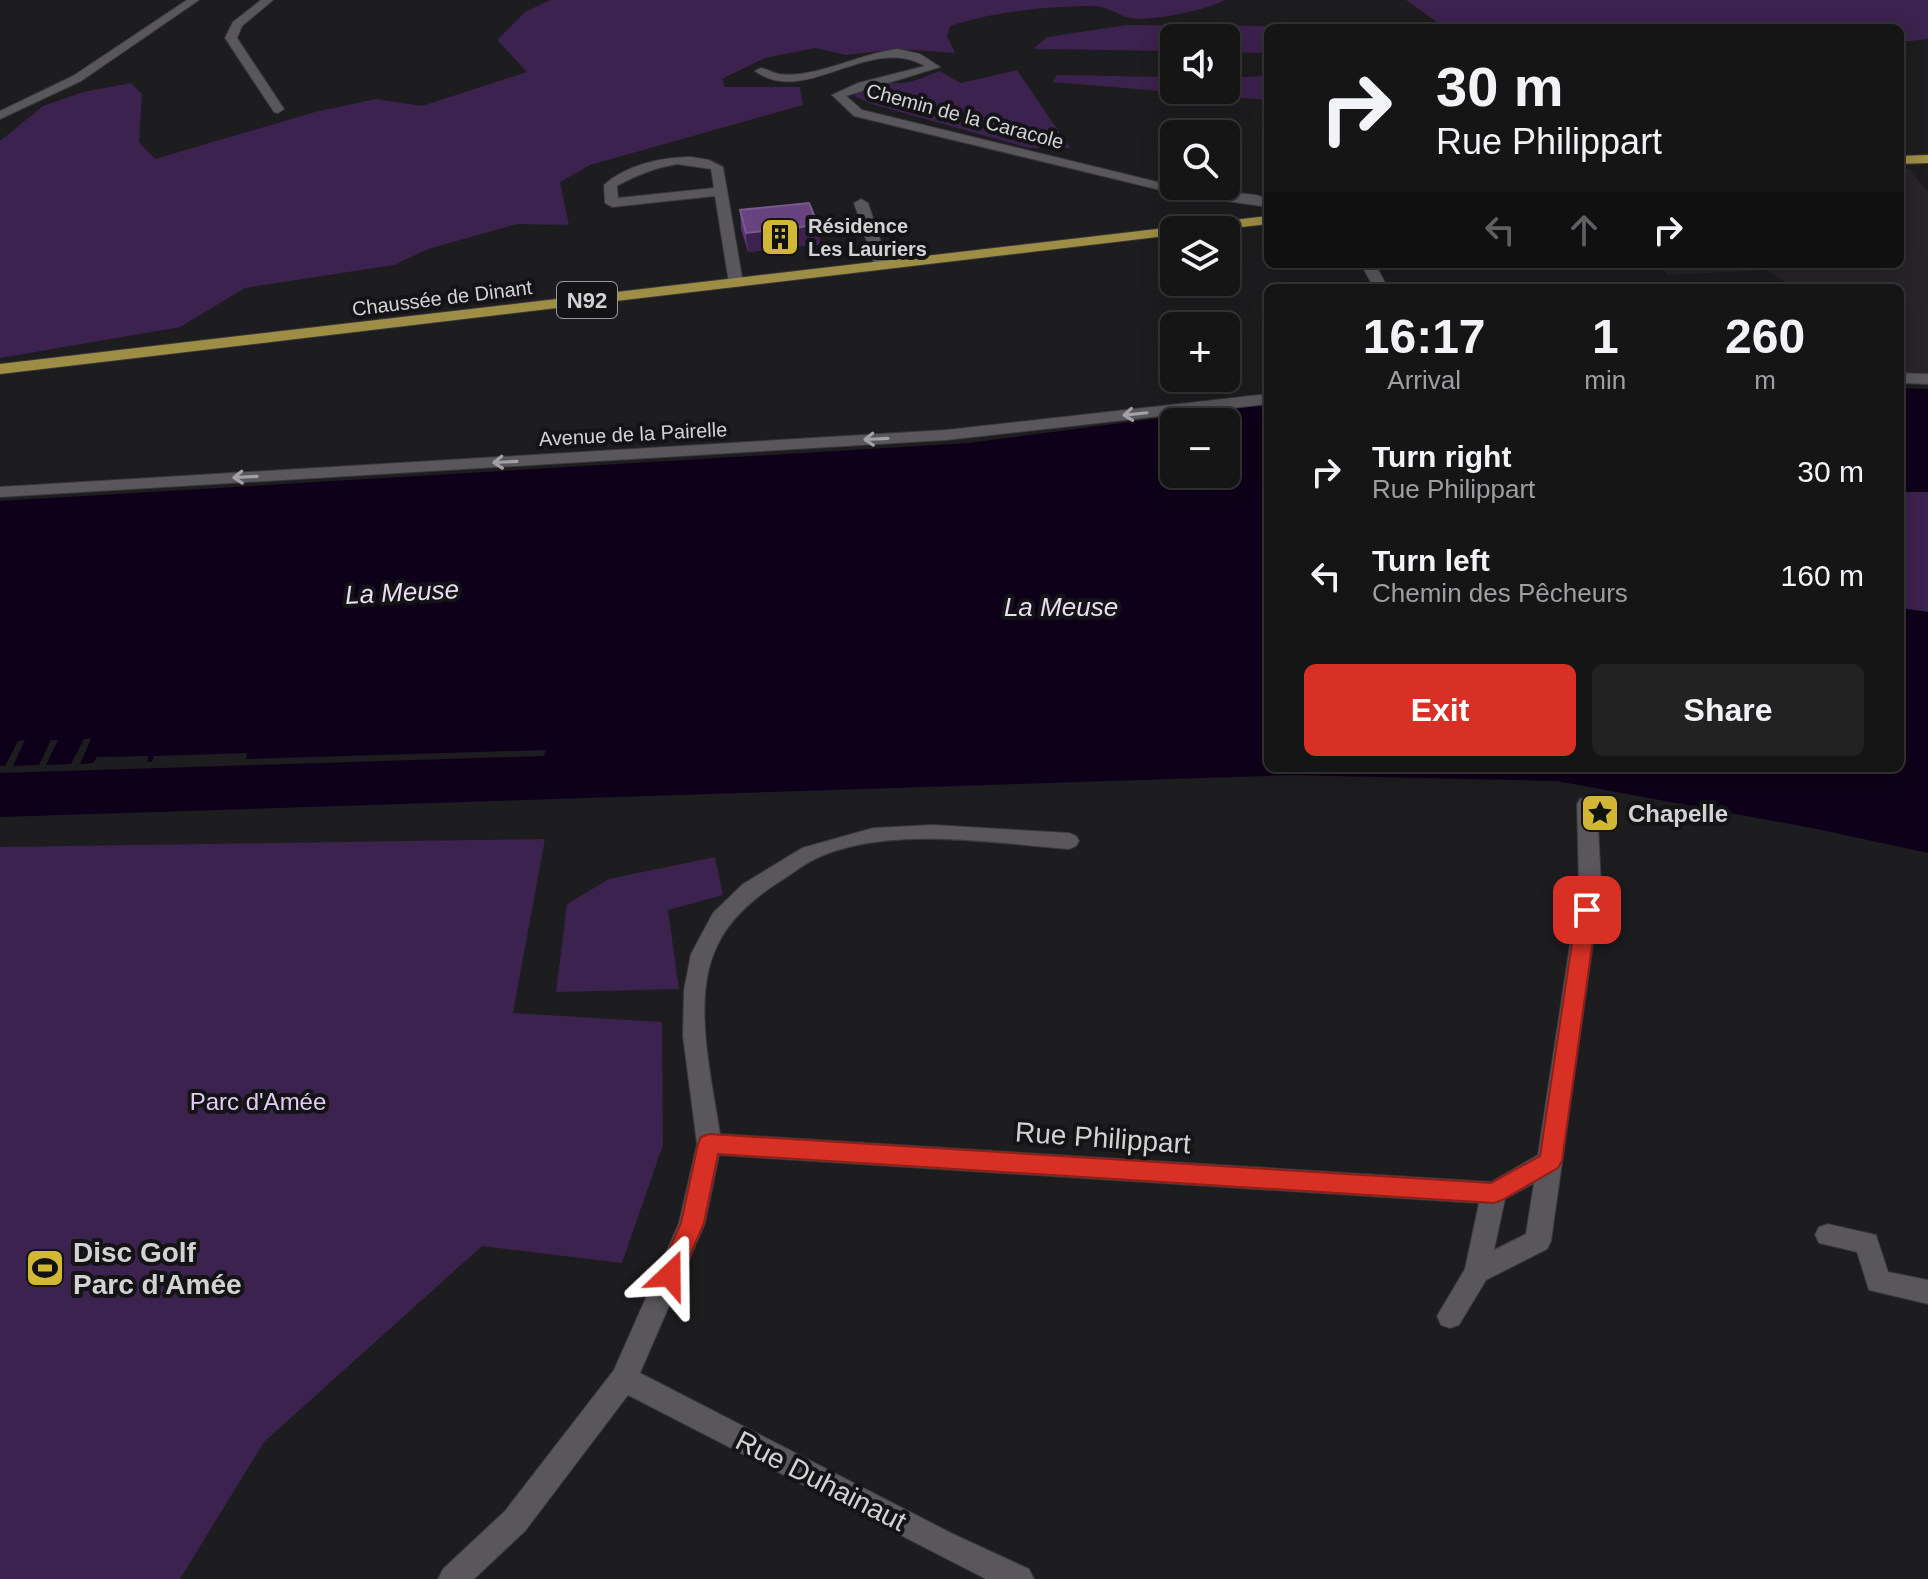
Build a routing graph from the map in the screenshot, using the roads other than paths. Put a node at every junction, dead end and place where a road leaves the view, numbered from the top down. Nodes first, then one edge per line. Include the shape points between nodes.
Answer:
1 (194, 0) edge
2 (268, 0) edge
3 (761, 71) dead end
4 (278, 109) dead end
5 (0, 115) edge
6 (1928, 159) edge
7 (1904, 160) edge
8 (721, 191) junction
9 (1264, 202) edge
10 (861, 203) dead end
11 (1264, 220) edge
12 (1240, 223) edge
13 (1160, 232) edge
14 (882, 266) junction
15 (736, 283) junction
16 (0, 369) edge
17 (1904, 378) edge
18 (1928, 379) edge
19 (1264, 399) edge
20 (0, 492) edge
21 (1587, 804) dead end
22 (1069, 841) dead end
23 (709, 1144) junction
24 (1550, 1161) junction
25 (1494, 1193) junction
26 (1828, 1235) dead end
27 (1477, 1272) junction
28 (1928, 1292) edge
29 (1450, 1316) dead end
30 (624, 1379) junction
31 (453, 1579) edge
32 (1019, 1579) edge

1 - 5 street via 78,80
2 - 4 street via 237,24 231,38
3 - 9 street, Chemin de la Caracole via 780,77 882,53 922,56 934,67 862,83 838,95 858,113 873,117 1177,190
6 - 7 main road
8 - 8 street via 717,167 703,160 661,163 610,185 612,203
8 - 15 street
10 - 14 street
11 - 12 main road, Chaussée de Dinant / N92
13 - 14 main road, Chaussée de Dinant / N92
14 - 15 main road, Chaussée de Dinant / N92
15 - 16 main road, Chaussée de Dinant / N92
17 - 18 street
19 -> 20 street, Avenue de la Pairelle via 946,435
21 - 24 street via 1590,886
22 - 23 street via 933,832 873,835 809,853 750,890 721,919 702,954 695,990 694,1036
23 - 25 street, Rue Philippart
23 - 30 street via 692,1223
24 - 25 street
24 - 27 street via 1538,1241
25 - 27 street
26 - 28 street via 1867,1243 1878,1282
27 - 29 street
30 - 31 street via 515,1521
30 - 32 street, Rue Duhainaut

